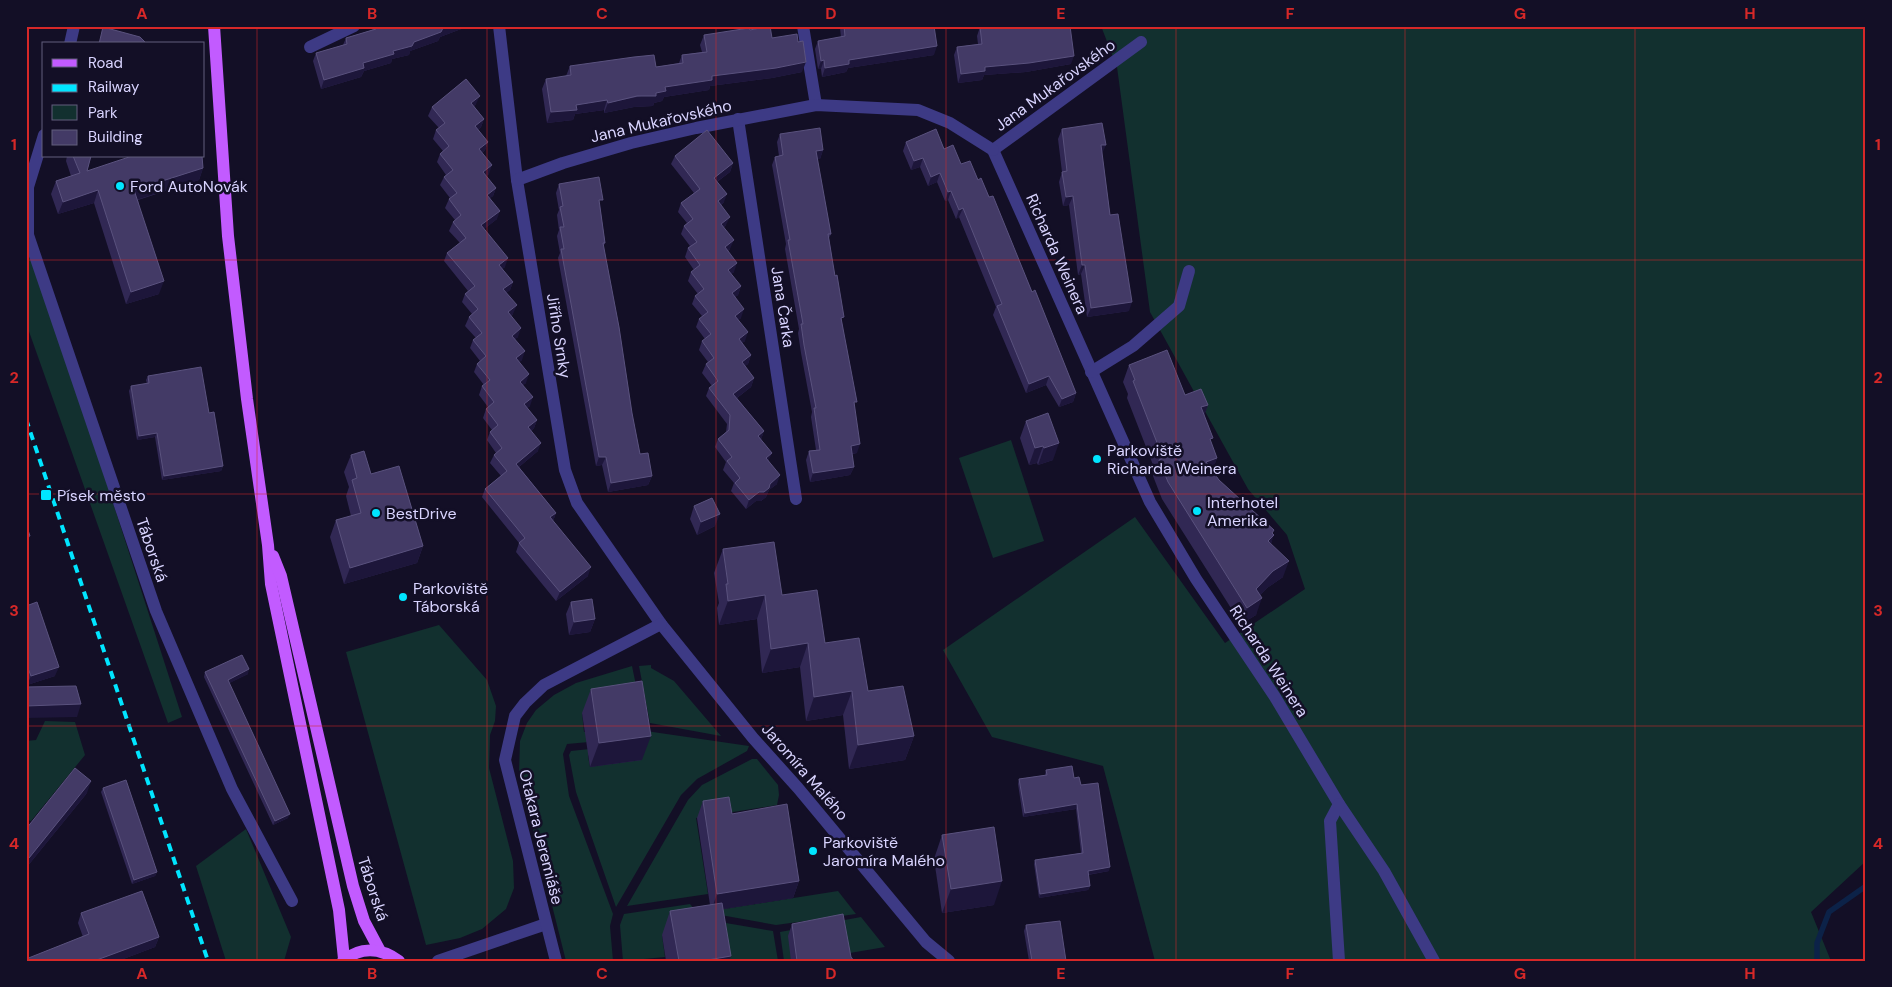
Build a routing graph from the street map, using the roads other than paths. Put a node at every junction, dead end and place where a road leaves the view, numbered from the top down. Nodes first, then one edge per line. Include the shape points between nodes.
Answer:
1 (74, 26) edge
2 (214, 26) edge
3 (354, 26) edge
4 (499, 26) edge
5 (803, 26) edge
6 (70, 42) edge
7 (1141, 42) dead end
8 (310, 47) dead end
9 (816, 105) junction
10 (738, 120) junction
11 (42, 142) edge
12 (992, 150) junction
13 (517, 180) junction
14 (1189, 271) dead end
15 (1091, 372) junction
16 (796, 499) dead end
17 (268, 545) junction
18 (661, 624) junction
19 (1339, 804) junction
20 (292, 901) dead end
21 (546, 924) junction
22 (380, 951) junction
23 (343, 960) edge
24 (445, 960) edge
25 (399, 961) edge
26 (556, 961) edge
27 (949, 961) edge
28 (1338, 961) edge
29 (1434, 961) edge

1 - 6 street
2 - 17 main road, Táborská via 228,236 246,400
3 - 8 street
4 - 13 street, Jiřího Srnky
5 - 9 street
7 - 12 street, Jana Mukařovského
9 - 10 street, Jana Mukařovského
9 - 12 street, Jana Mukařovského via 918,110 950,123
10 - 13 street, Jana Mukařovského via 631,143 563,162
10 - 16 street, Jana Čarka
11 - 20 street, Táborská via 28,187 28,235 156,611 232,789
12 - 15 street, Richarda Weinera
13 - 18 street, Jiřího Srnky via 565,470 576,503
14 - 15 street via 1179,306 1133,346
15 - 19 street, Richarda Weinera via 1158,517 1275,697
17 - 22 main road, Táborská via 281,576 353,886 364,921
17 - 23 main road, Táborská via 271,584 339,910
18 - 21 street, Otakara Jeremiáše via 544,685 515,716 505,760
18 - 27 street, Jaromíra Malého via 926,942
19 - 28 street via 1330,821
19 - 29 street, Richarda Weinera via 1384,871
21 - 24 street
21 - 26 street, Otakara Jeremiáše
22 - 23 main road via 358,952
22 - 25 main road

